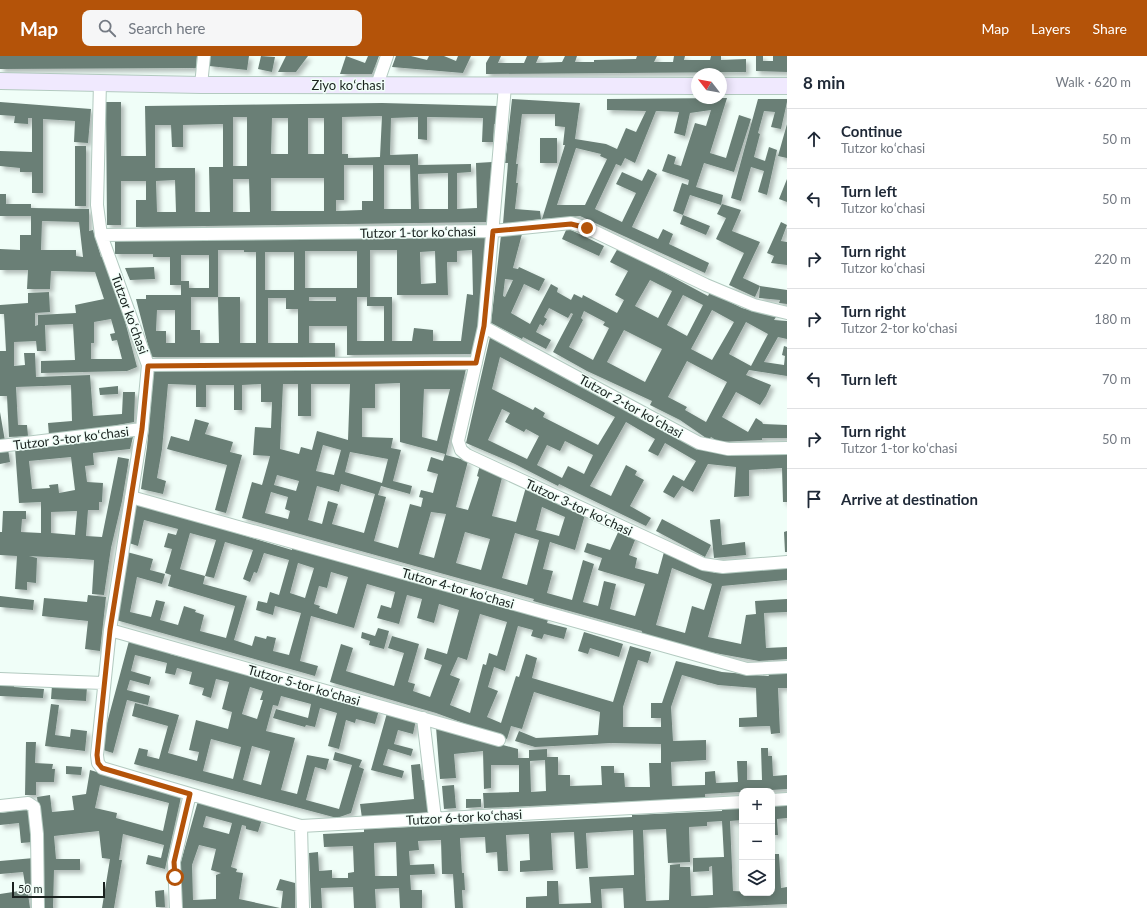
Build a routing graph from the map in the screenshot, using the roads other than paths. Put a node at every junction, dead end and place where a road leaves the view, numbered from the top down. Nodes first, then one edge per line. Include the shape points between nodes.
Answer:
1 (204, 56) edge
2 (387, 56) edge
3 (0, 81) edge
4 (100, 82) junction
5 (202, 85) junction
6 (376, 85) junction
7 (505, 86) junction
8 (691, 86) edge
9 (727, 86) edge
10 (787, 86) edge
11 (493, 231) junction
12 (101, 235) junction
13 (787, 313) edge
14 (484, 326) junction
15 (476, 363) junction
16 (148, 366) junction
17 (142, 429) junction
18 (0, 446) edge
19 (787, 448) edge
20 (131, 496) junction
21 (787, 562) edge
22 (110, 630) junction
23 (787, 667) edge
24 (0, 679) edge
25 (103, 683) junction
26 (423, 718) junction
27 (499, 740) dead end
28 (190, 794) junction
29 (787, 799) edge
30 (775, 800) edge
31 (739, 802) edge
32 (0, 806) edge
33 (435, 818) junction
34 (301, 826) junction
35 (38, 908) edge
36 (176, 908) edge
37 (303, 908) edge

1 - 5 street
2 - 6 street
3 - 4 street, Ziyo koʻchasi
4 - 5 street, Ziyo koʻchasi
4 - 12 street, Tutzor koʻchasi via 97,205
5 - 6 street, Ziyo koʻchasi
6 - 7 street, Ziyo koʻchasi
7 - 8 street, Ziyo koʻchasi
7 - 11 street, Tutzor 3-tor koʻchasi
9 - 10 street
11 - 12 street, Tutzor 1-tor koʻchasi
11 - 13 street, Tutzor 1-tor koʻchasi via 580,225 754,305
11 - 14 street, Tutzor 3-tor koʻchasi
12 - 16 street, Tutzor koʻchasi
14 - 15 street, Tutzor 3-tor koʻchasi
14 - 19 street, Tutzor 2-tor koʻchasi via 699,444 728,449
15 - 16 street
15 - 21 street, Tutzor 3-tor koʻchasi via 458,441 461,450 467,455 703,564 723,567
16 - 17 street, Tutzor koʻchasi
17 - 18 street, Tutzor 3-tor koʻchasi
17 - 20 street, Tutzor koʻchasi
20 - 22 street, Tutzor koʻchasi
20 - 23 street, Tutzor 4-tor koʻchasi via 747,669
22 - 25 street, Tutzor koʻchasi
22 - 26 street, Tutzor 5-tor koʻchasi
24 - 25 street
25 - 28 street, Tutzor koʻchasi via 98,763 102,768
26 - 27 street, Tutzor 5-tor koʻchasi
26 - 33 street
28 - 34 street, Tutzor 6-tor koʻchasi
28 - 36 street via 174,862
29 - 30 street
31 - 33 street, Tutzor 6-tor koʻchasi
32 - 35 street via 28,803 34,807
33 - 34 street, Tutzor 6-tor koʻchasi
34 - 37 street

